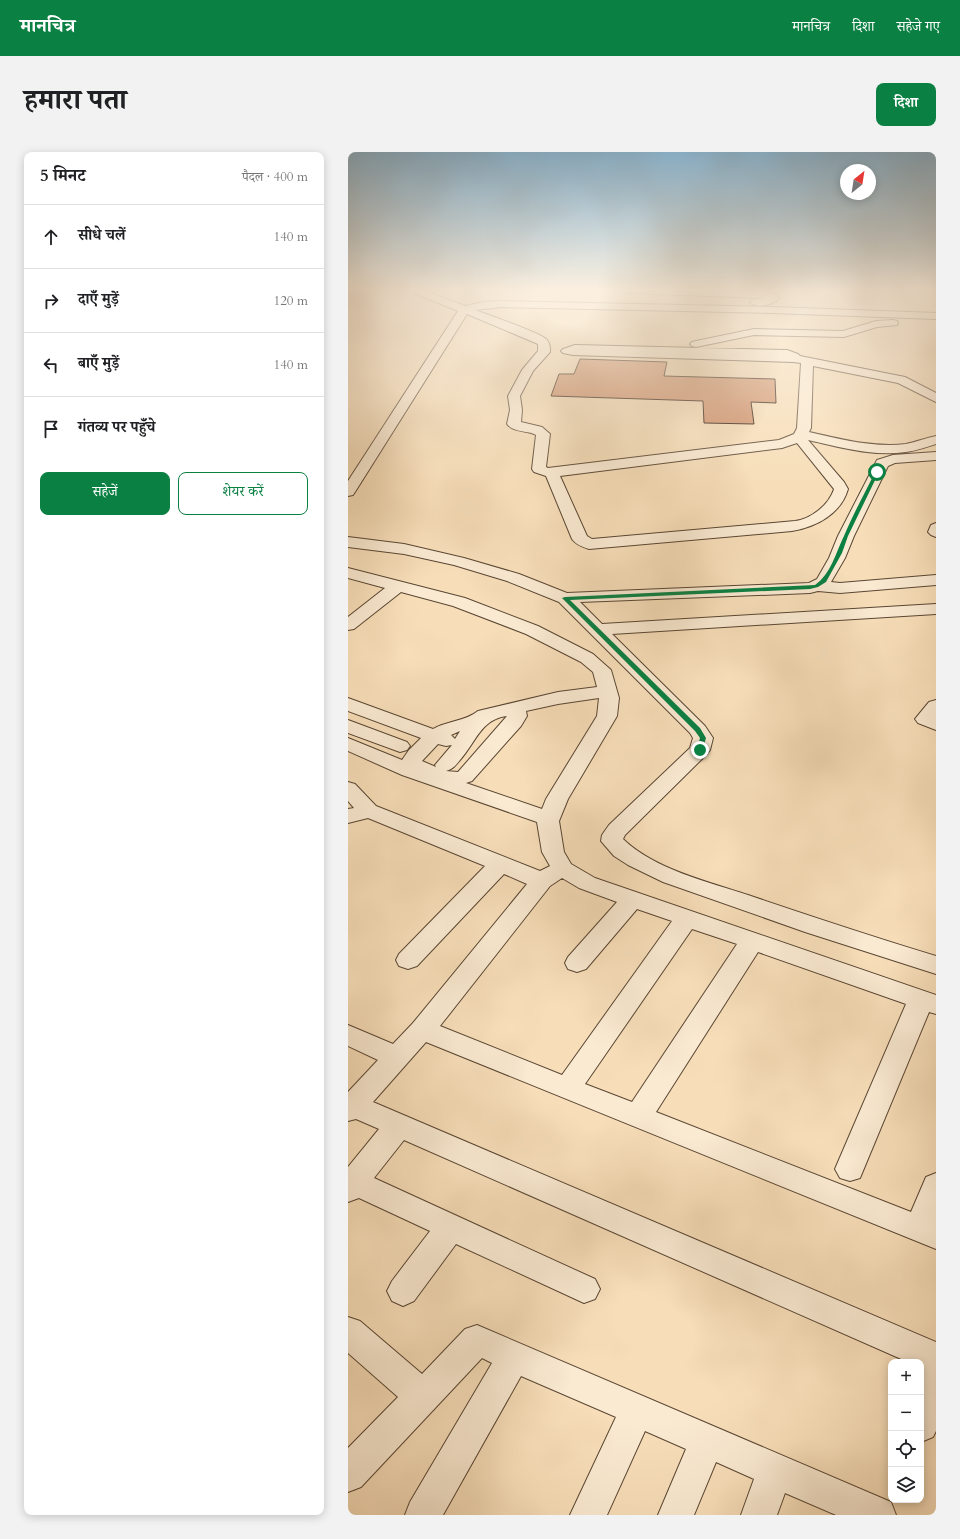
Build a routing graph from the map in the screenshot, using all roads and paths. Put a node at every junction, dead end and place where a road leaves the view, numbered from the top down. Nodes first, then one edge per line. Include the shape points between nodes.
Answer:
1 (435, 354) edge
2 (542, 354) edge
3 (632, 354) edge
4 (773, 354) edge
5 (793, 358) junction
6 (807, 361) junction
7 (936, 398) edge
8 (800, 435) junction
9 (936, 440) edge
10 (936, 456) edge
11 (551, 472) junction
12 (348, 492) edge
13 (936, 528) edge
14 (936, 532) edge
15 (348, 542) edge
16 (348, 573) edge
17 (936, 580) edge
18 (398, 586) junction
19 (816, 586) junction
20 (565, 598) junction
21 (936, 609) edge
22 (348, 625) edge
23 (598, 630) junction
24 (607, 691) junction
25 (348, 704) edge
26 (936, 706) edge
27 (515, 708) junction
28 (381, 716) junction
29 (477, 720) junction
30 (936, 724) edge
31 (352, 734) edge
32 (434, 736) junction
33 (462, 745) junction
34 (400, 746) dead end
35 (445, 765) dead end
36 (348, 788) edge
37 (358, 814) edge
38 (549, 819) junction
39 (500, 864) junction
40 (563, 870) junction
41 (542, 881) junction
42 (633, 899) junction
43 (687, 918) junction
44 (752, 941) junction
45 (408, 960) dead end
46 (577, 963) dead end
47 (936, 965) edge
48 (928, 1002) edge
49 (422, 1030) junction
50 (348, 1035) edge
51 (396, 1056) junction
52 (567, 1089) junction
53 (349, 1106) edge
54 (638, 1117) junction
55 (399, 1125) junction
56 (850, 1169) dead end
57 (351, 1186) edge
58 (936, 1186) edge
59 (451, 1227) junction
60 (928, 1233) edge
61 (584, 1289) dead end
62 (403, 1291) dead end
63 (348, 1332) edge
64 (514, 1356) junction
65 (936, 1358) edge
66 (936, 1377) edge
67 (422, 1396) junction
68 (637, 1410) junction
69 (924, 1415) edge
70 (706, 1440) junction
71 (775, 1471) junction
72 (348, 1474) edge
73 (423, 1515) edge
74 (588, 1515) edge
75 (676, 1515) edge
76 (759, 1515) edge
77 (878, 1515) edge

1 - 12 street
2 - 11 street via 528,370 514,396 514,420 516,425 542,433 539,467 542,471
3 - 5 street
4 - 5 street via 787,354 794,356
5 - 6 street
6 - 7 street via 901,380
6 - 8 street via 804,428
8 - 9 street via 885,448 913,447
8 - 11 street via 782,444
8 - 11 street via 841,489 838,497 818,518 792,526 589,544 580,539
10 - 19 street via 892,459 882,463 840,553 823,582
13 - 14 street
15 - 20 street via 390,546 432,555 495,572
16 - 18 street
17 - 19 street via 840,588
18 - 22 street
18 - 24 street via 459,602 532,630 587,658 602,670
19 - 20 street
20 - 23 street
21 - 23 street
23 - 47 street via 702,734 703,738 700,750 616,830 612,841 616,847 645,865 708,890 835,934
24 - 27 street via 558,698
24 - 38 street via 607,716 556,799
25 - 28 street
26 - 30 street via 924,719
27 - 29 street via 494,712
27 - 32 street via 517,716 514,722 461,779 443,776 411,762
28 - 31 street
28 - 32 street
29 - 32 street via 451,727
29 - 33 street
31 - 34 street
31 - 38 street via 410,771
32 - 33 street
33 - 35 street
36 - 37 street
37 - 39 street via 376,813
38 - 40 street via 553,852
39 - 41 street
39 - 45 street
40 - 41 street
40 - 42 street via 587,883
41 - 49 street
42 - 43 street
42 - 46 street
43 - 44 street
43 - 52 street
44 - 48 street
44 - 54 street
48 - 56 street
49 - 51 street
49 - 52 street
50 - 51 street
51 - 53 street
52 - 54 street
53 - 55 street
54 - 60 street
55 - 57 street
55 - 65 street
57 - 59 street
58 - 60 street
59 - 61 street
59 - 62 street
63 - 67 street
64 - 67 street via 477,1340
64 - 68 street
64 - 73 street
66 - 69 street
67 - 72 street
68 - 70 street
68 - 74 street
70 - 71 street
70 - 75 street
71 - 76 street
71 - 77 street

